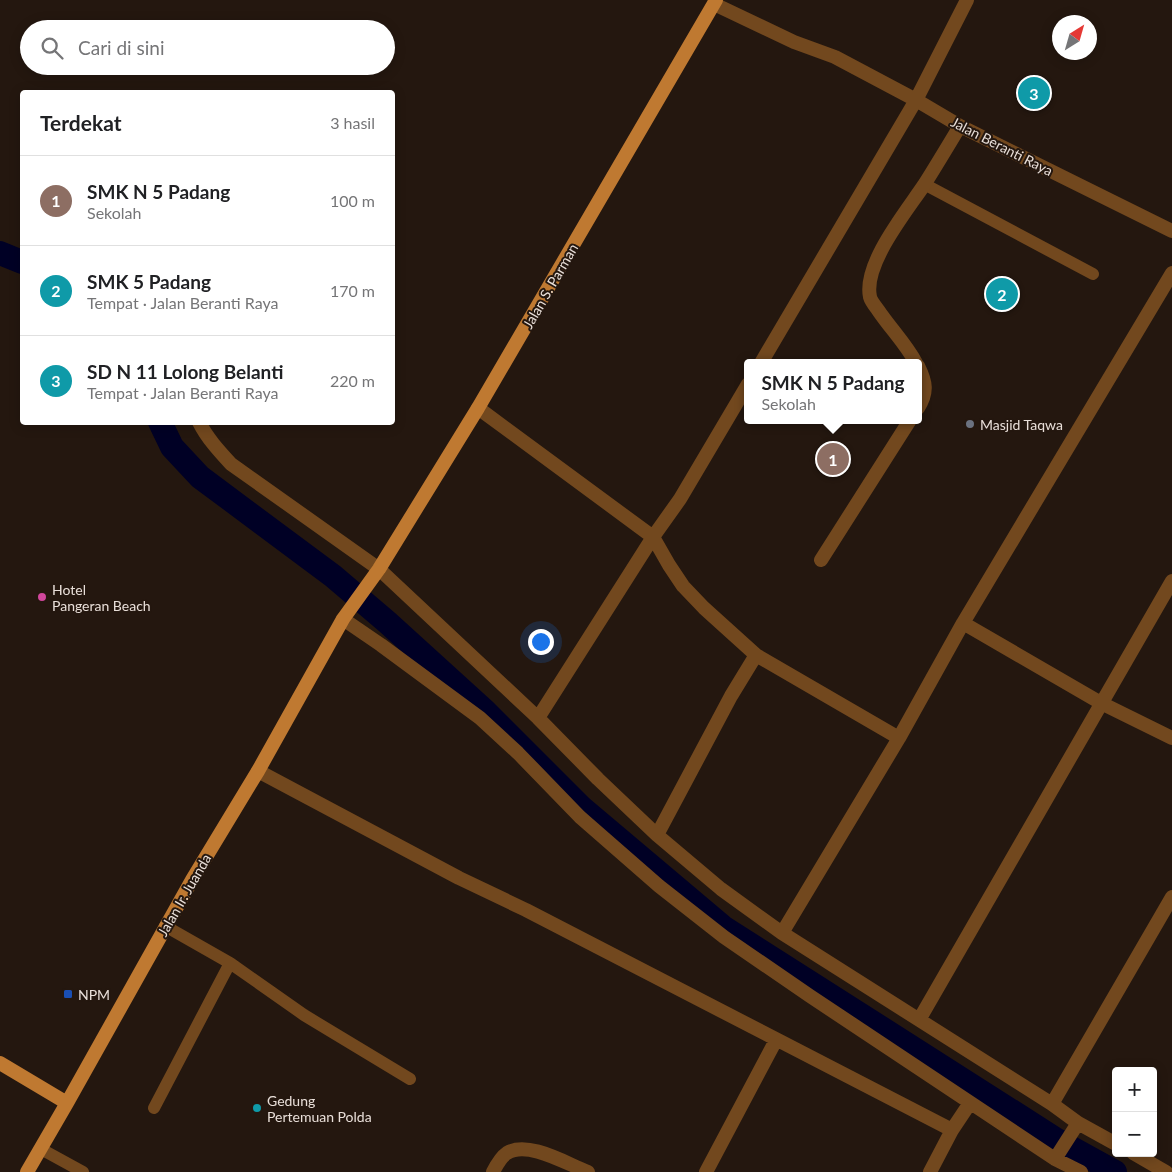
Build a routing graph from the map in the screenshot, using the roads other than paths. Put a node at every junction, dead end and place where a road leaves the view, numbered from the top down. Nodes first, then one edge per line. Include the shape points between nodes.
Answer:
1 (967, 0) edge
2 (715, 2) edge
3 (916, 100) junction
4 (960, 126) junction
5 (924, 184) junction
6 (1172, 231) edge
7 (1172, 273) edge
8 (1093, 274) dead end
9 (762, 359) edge
10 (913, 359) edge
11 (922, 375) edge
12 (744, 391) edge
13 (922, 400) edge
14 (478, 408) junction
15 (907, 424) edge
16 (201, 425) edge
17 (653, 537) junction
18 (821, 560) dead end
19 (374, 575) junction
20 (1172, 581) edge
21 (351, 607) joint
22 (343, 619) junction
23 (963, 623) junction
24 (756, 655) junction
25 (1101, 703) junction
26 (538, 718) junction
27 (898, 738) junction
28 (1172, 738) edge
29 (258, 771) junction
30 (657, 835) junction
31 (1172, 897) edge
32 (165, 926) junction
33 (782, 933) junction
34 (230, 963) junction
35 (918, 1020) junction
36 (776, 1040) junction
37 (0, 1063) edge
38 (410, 1079) dead end
39 (970, 1102) junction
40 (67, 1103) junction
41 (1052, 1104) junction
42 (154, 1108) dead end
43 (1078, 1123) junction
44 (952, 1130) junction
45 (1112, 1142) edge
46 (40, 1149) junction
47 (1056, 1156) junction
48 (1140, 1157) edge
49 (29, 1172) edge
50 (83, 1172) edge
51 (493, 1172) edge
52 (588, 1172) edge
53 (706, 1172) edge
54 (930, 1172) edge
55 (1081, 1172) edge
56 (1166, 1172) edge

1 - 3 street
2 - 3 street, Jalan Beranti Raya via 794,42 835,57
2 - 14 main road, Jalan S. Parman
3 - 4 street, Jalan Beranti Raya
3 - 9 street
4 - 5 street
4 - 6 street, Jalan Beranti Raya
5 - 8 lane
5 - 10 street via 887,240 870,282 870,298
7 - 23 street
11 - 13 street via 926,384
12 - 17 street via 680,499
14 - 17 street
14 - 19 main road, Jalan S. Parman
15 - 18 street
16 - 19 street via 231,464
17 - 24 street via 683,586
17 - 26 street
19 - 21 main road, Jalan S. Parman
19 - 26 street
20 - 25 street
21 - 22 main road, Jalan Ir. Juanda
22 - 29 main road, Jalan Ir. Juanda
22 - 39 street via 480,718 518,752 580,817 724,937
23 - 25 street
23 - 27 street
24 - 27 street
24 - 30 street
25 - 28 street
25 - 35 street
26 - 30 street
27 - 33 street
29 - 32 main road, Jalan Ir. Juanda
29 - 36 street
30 - 33 street via 721,889
31 - 41 street
32 - 34 lane
32 - 40 main road, Jalan Ir. Juanda
33 - 35 street
34 - 38 lane via 304,1015
34 - 42 lane
35 - 41 street
36 - 44 street
36 - 53 street
37 - 40 main road
39 - 44 street
39 - 47 street
40 - 46 main road, Jalan Ir. Juanda
41 - 43 street
43 - 45 street
43 - 47 street
44 - 54 street
46 - 49 main road, Jalan Ir. Juanda
46 - 50 lane
47 - 55 street
48 - 56 street
51 - 52 street via 506,1154 520,1148 535,1150

